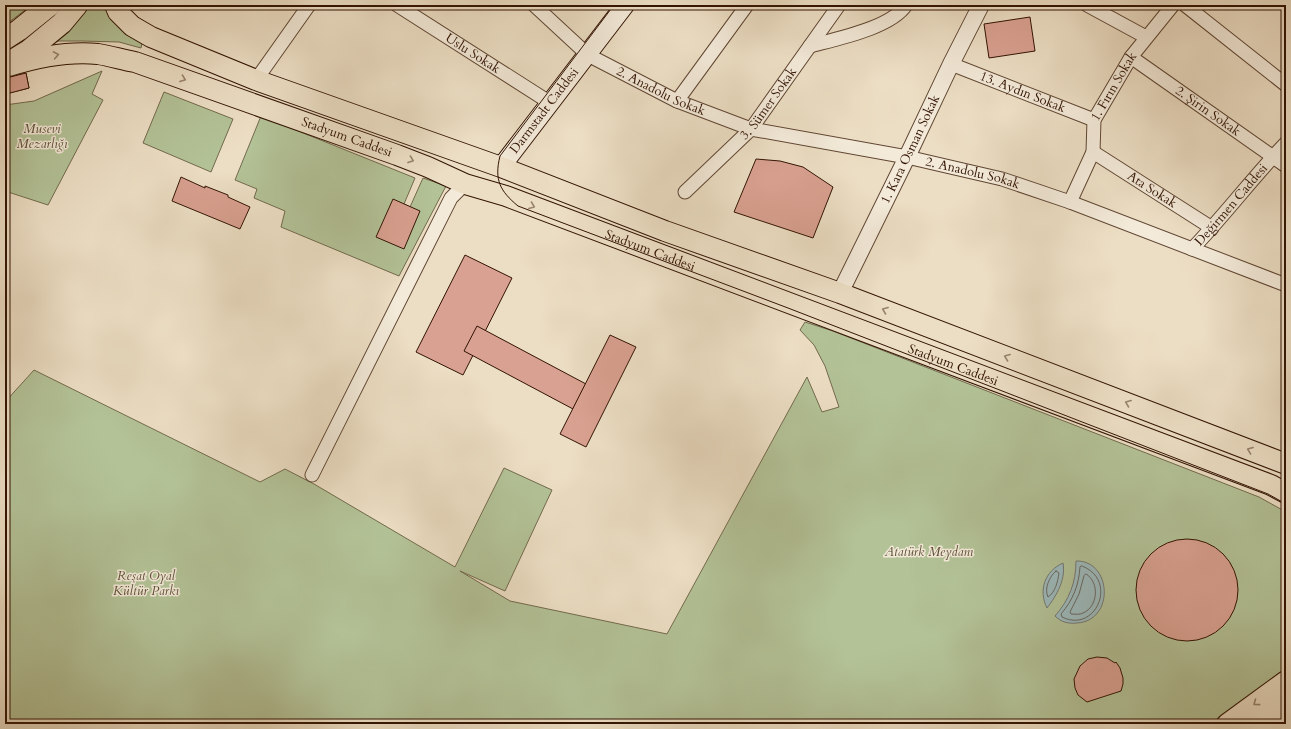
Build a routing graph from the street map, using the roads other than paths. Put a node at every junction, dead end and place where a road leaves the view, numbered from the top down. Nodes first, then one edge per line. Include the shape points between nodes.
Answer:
1 (50, 5) edge
2 (77, 5) edge
3 (115, 5) edge
4 (309, 5) edge
5 (397, 5) edge
6 (534, 5) edge
7 (625, 5) edge
8 (747, 5) edge
9 (839, 5) edge
10 (906, 5) edge
11 (981, 5) edge
12 (1087, 5) edge
13 (1173, 5) edge
14 (1185, 5) edge
15 (1146, 37) junction
16 (5, 38) edge
17 (810, 46) junction
18 (588, 55) junction
19 (1131, 56) junction
20 (951, 64) junction
21 (5, 66) edge
22 (256, 80) junction
23 (1286, 85) edge
24 (677, 101) junction
25 (549, 102) junction
26 (1094, 120) junction
27 (751, 130) junction
28 (1286, 143) edge
29 (1093, 152) junction
30 (1273, 156) junction
31 (907, 157) junction
32 (1286, 166) edge
33 (501, 167) junction
34 (465, 184) junction
35 (685, 192) dead end
36 (1070, 202) junction
37 (1212, 228) junction
38 (1192, 249) junction
39 (1286, 285) edge
40 (840, 293) junction
41 (1286, 464) edge
42 (312, 475) dead end
43 (1286, 493) edge
44 (1286, 681) edge
45 (1286, 705) edge
46 (1227, 724) edge
47 (1259, 724) edge

1 - 16 highway via 20,30
2 - 21 highway via 62,23
3 - 22 main road via 118,12 132,26 151,37
4 - 22 street
5 - 25 street, Uslu Sokak
6 - 18 street, 2. Anadolu Sokak
7 - 18 main road, Darmstadt Caddesi
8 - 24 street
9 - 17 street, 3. Sümer Sokak
10 - 17 street via 902,12 869,30
11 - 20 street, 1. Kara Osman Sokak
12 - 15 street
13 - 15 street, 1. Fırın Sokak
14 - 23 street
15 - 19 street, 1. Fırın Sokak
17 - 27 street, 3. Sümer Sokak
18 - 24 street, 2. Anadolu Sokak
18 - 25 main road, Darmstadt Caddesi
19 - 26 street, 1. Fırın Sokak
19 - 30 street, 2. Şirin Sokak
20 - 26 street, 13. Aydın Sokak
20 - 31 street, 1. Kara Osman Sokak
21 -> 34 main road, Stadyum Caddesi via 65,54 99,54 135,62 403,157
22 - 33 main road
24 - 27 street, 2. Anadolu Sokak
25 - 33 main road, Darmstadt Caddesi
26 - 29 street, 1. Fırın Sokak
27 - 31 street, 2. Anadolu Sokak
27 - 35 street, 3. Sümer Sokak
28 - 30 street, Değirmen Caddesi
29 - 36 street, 1. Fırın Sokak
29 - 37 street, Ata Sokak
30 - 32 street, 2. Şirin Sokak
30 - 37 street, Değirmen Caddesi
31 - 36 street, 2. Anadolu Sokak via 1002,179
31 - 40 street, 1. Kara Osman Sokak
33 - 40 main road
34 - 42 street via 451,198
34 -> 43 main road, Stadyum Caddesi via 514,199 820,314 1263,482
36 - 38 street, 2. Anadolu Sokak
37 - 38 street, Değirmen Caddesi
38 - 39 street, 2. Anadolu Sokak
41 -> 40 main road
44 -> 46 main road
45 - 47 main road

